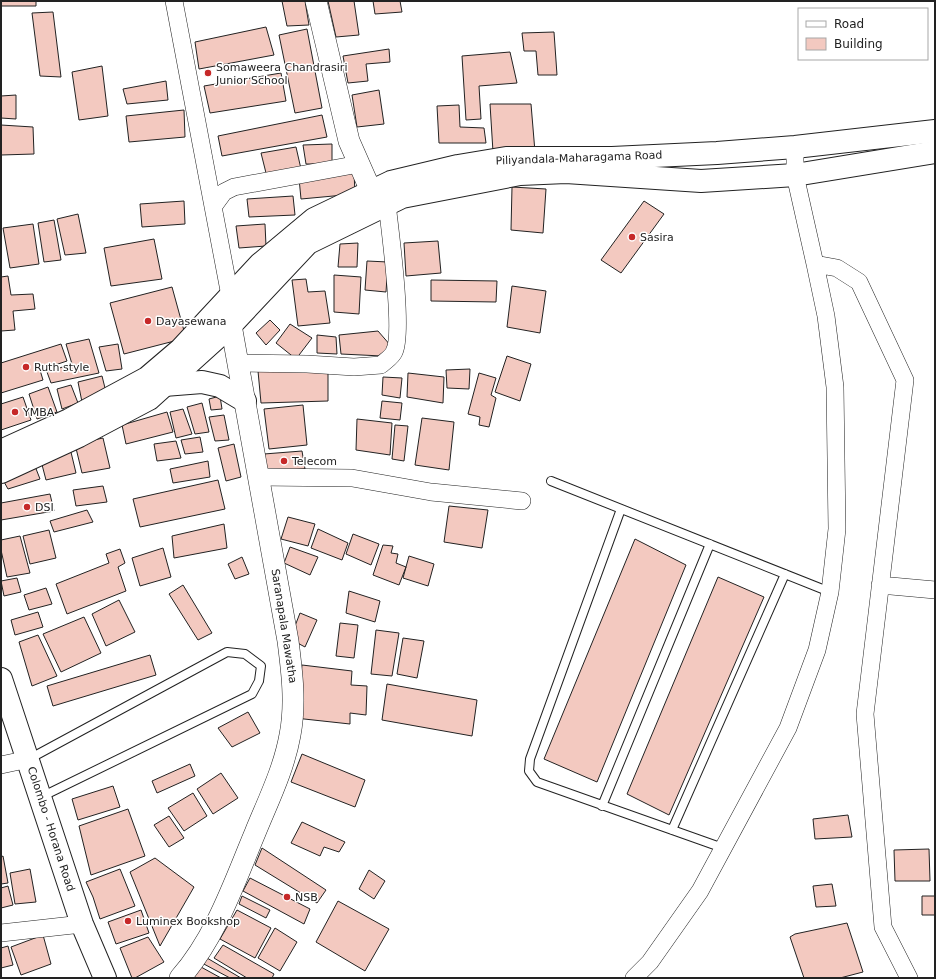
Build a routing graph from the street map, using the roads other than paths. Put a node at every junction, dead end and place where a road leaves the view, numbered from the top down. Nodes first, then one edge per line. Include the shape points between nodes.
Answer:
1 (174, 1) edge
2 (316, 1) edge
3 (935, 131) edge
4 (795, 147) junction
5 (935, 152) edge
6 (359, 164) junction
7 (795, 175) junction
8 (379, 198) junction
9 (213, 207) junction
10 (815, 264) junction
11 (230, 296) junction
12 (231, 325) junction
13 (238, 363) junction
14 (164, 385) junction
15 (245, 401) junction
16 (1, 451) edge
17 (1, 472) edge
18 (259, 477) junction
19 (551, 481) dead end
20 (522, 501) dead end
21 (621, 509) junction
22 (710, 544) junction
23 (784, 574) junction
24 (880, 585) junction
25 (935, 590) edge
26 (830, 592) junction
27 (1, 680) edge
28 (29, 759) junction
29 (1, 766) edge
30 (41, 797) junction
31 (602, 806) junction
32 (672, 830) junction
33 (722, 848) junction
34 (82, 924) junction
35 (1, 933) edge
36 (105, 978) edge
37 (180, 978) edge
38 (634, 978) edge
39 (909, 978) edge

1 - 9 street
2 - 6 street via 349,141
3 - 4 main road, Piliyandala-Maharagama Road
4 - 7 street
4 - 8 main road, Piliyandala-Maharagama Road via 612,158 506,158 391,182
5 - 7 main road, Piliyandala-Maharagama Road
6 - 8 street
6 - 9 street via 234,187 224,192
7 - 8 main road, Piliyandala-Maharagama Road via 701,181 566,172 520,174 402,197
7 - 10 street
8 - 11 main road, Piliyandala-Maharagama Road via 314,219 260,264
8 - 12 main road, Piliyandala-Maharagama Road via 308,243
8 - 13 street via 394,268 397,334 394,352 382,365 354,367
9 - 11 street
10 - 24 street via 837,268 859,282 905,380
10 - 26 street via 826,316 835,387 837,529
11 - 12 street, Saranapala Mawatha
11 - 16 main road, Piliyandala-Maharagama Road via 180,349 147,378 69,420
12 - 13 street, Saranapala Mawatha
12 - 14 main road, Piliyandala-Maharagama Road
13 - 15 street, Saranapala Mawatha
14 - 15 main road via 202,382 220,386
14 - 17 main road, Piliyandala-Maharagama Road via 149,399
15 - 18 street, Saranapala Mawatha
18 - 20 street via 352,478 431,492
18 - 37 street, Saranapala Mawatha via 288,641 293,684 290,735 276,782 227,902 196,960
19 - 21 lane
21 - 22 lane
21 - 31 lane via 530,759 529,771 536,782
22 - 23 lane
22 - 31 lane
23 - 26 lane
23 - 32 lane
24 - 25 street
24 - 39 street via 865,714 883,927
26 - 33 street via 817,650 788,728
27 - 28 main road, Colombo - Horana Road via 16,729
28 - 29 street
28 - 30 main road, Colombo - Horana Road
28 - 30 lane via 227,652 245,654 260,666 259,681 252,694
30 - 34 main road, Colombo - Horana Road
31 - 32 lane
32 - 33 lane
33 - 38 street via 700,891 650,962
34 - 35 street
34 - 36 main road, Colombo - Horana Road

